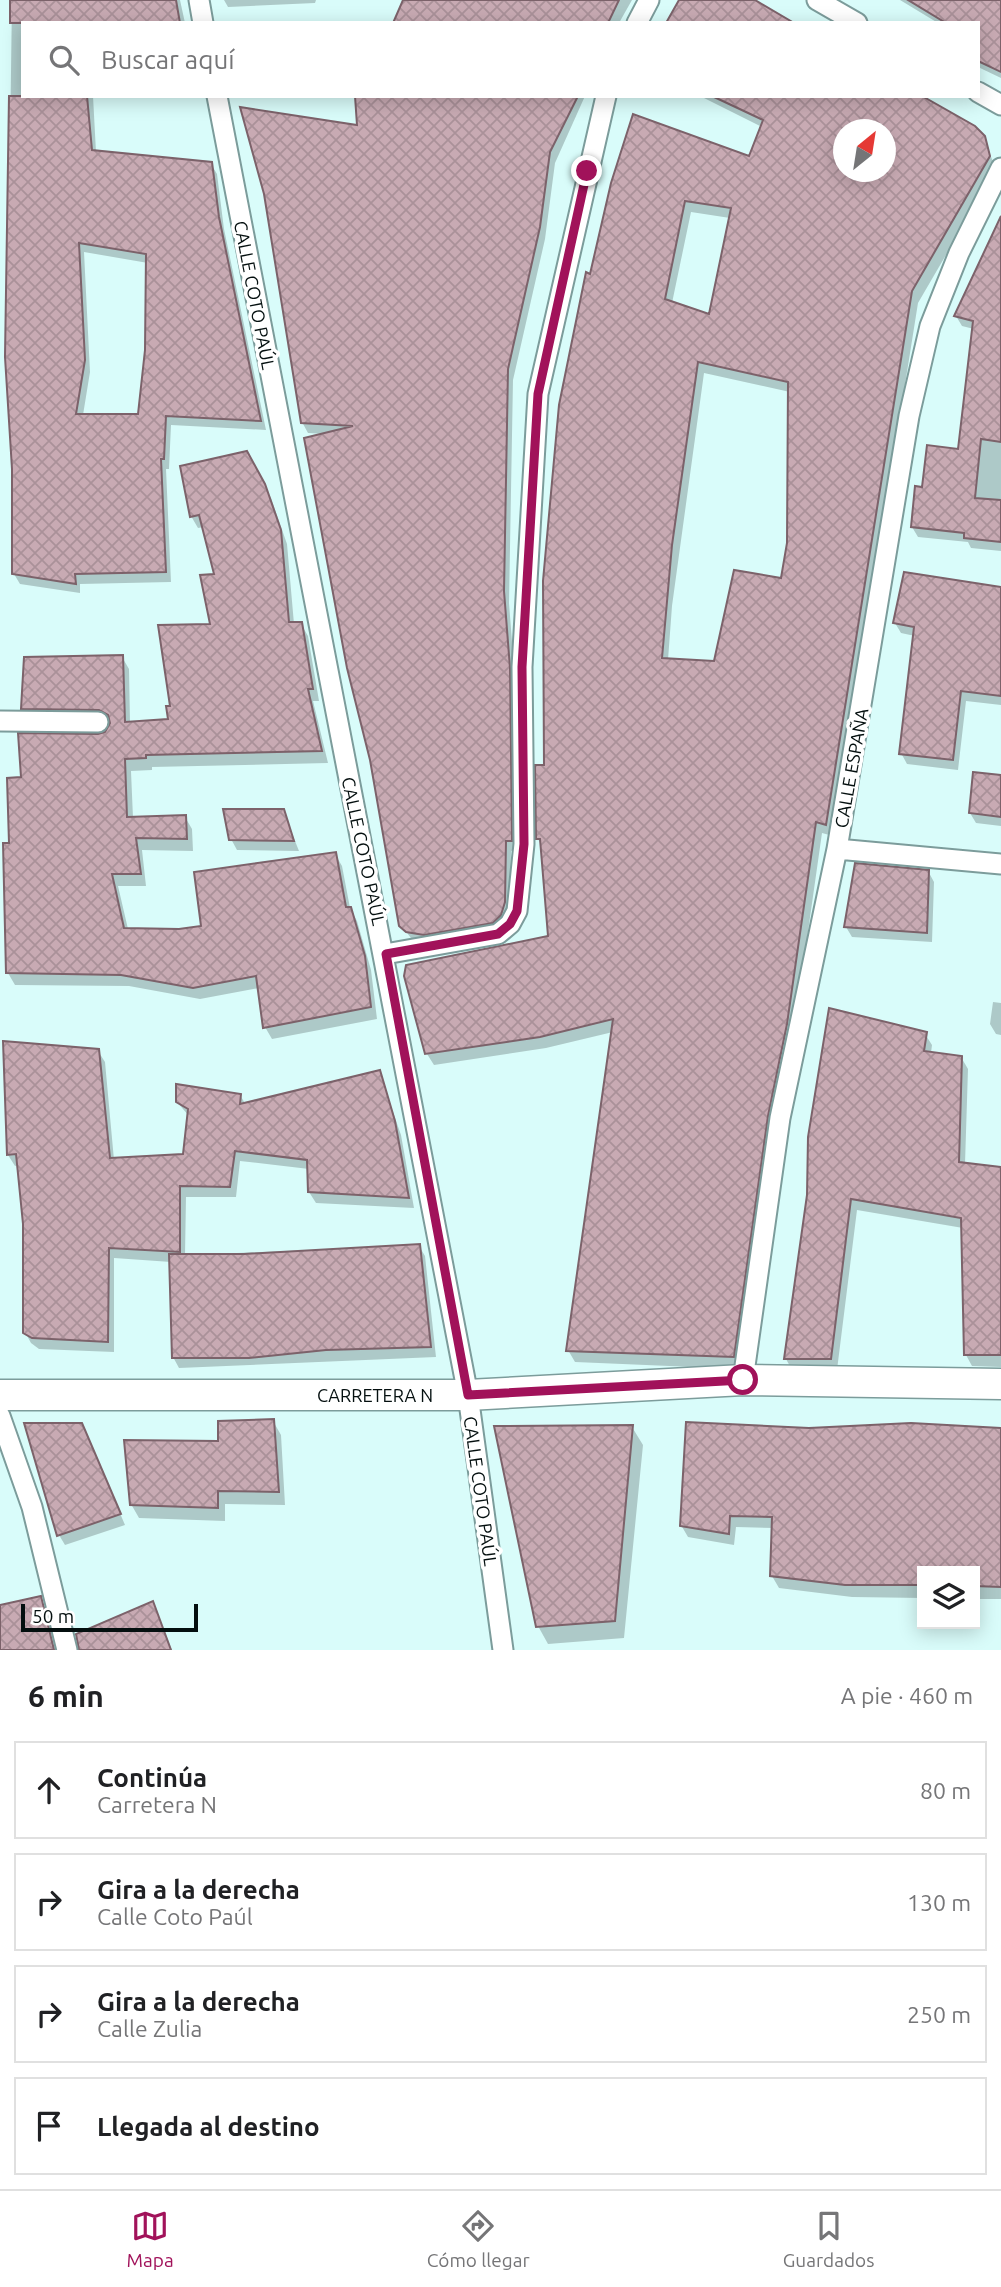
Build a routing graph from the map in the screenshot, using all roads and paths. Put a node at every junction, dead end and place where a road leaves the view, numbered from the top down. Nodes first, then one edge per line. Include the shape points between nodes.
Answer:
1 (199, 0) edge
2 (649, 0) edge
3 (817, 0) edge
4 (203, 21) edge
5 (638, 21) edge
6 (854, 21) edge
7 (980, 93) edge
8 (217, 98) edge
9 (606, 98) edge
10 (1001, 105) edge
11 (1001, 168) edge
12 (0, 721) edge
13 (98, 722) dead end
14 (837, 849) junction
15 (1001, 864) edge
16 (386, 954) junction
17 (743, 1380) junction
18 (1001, 1384) edge
19 (0, 1395) edge
20 (468, 1395) junction
21 (0, 1416) edge
22 (67, 1650) edge
23 (503, 1650) edge

1 - 4 street
2 - 5 street
3 - 6 street
7 - 10 street
8 - 16 street, CALLE COTO PAÚL via 331,693
9 - 16 street via 538,394 522,667 524,844 517,911 498,934
11 - 14 street, CALLE ESPAÑA via 930,326 909,416
12 - 13 street
14 - 15 street
14 - 17 street, CALLE ESPAÑA via 780,1118
16 - 20 street, CALLE COTO PAÚL
17 - 18 main road, CARRETERA N
17 - 20 main road, CARRETERA N
19 - 20 main road, CARRETERA N
20 - 23 street, CALLE COTO PAÚL
21 - 22 street via 32,1507

